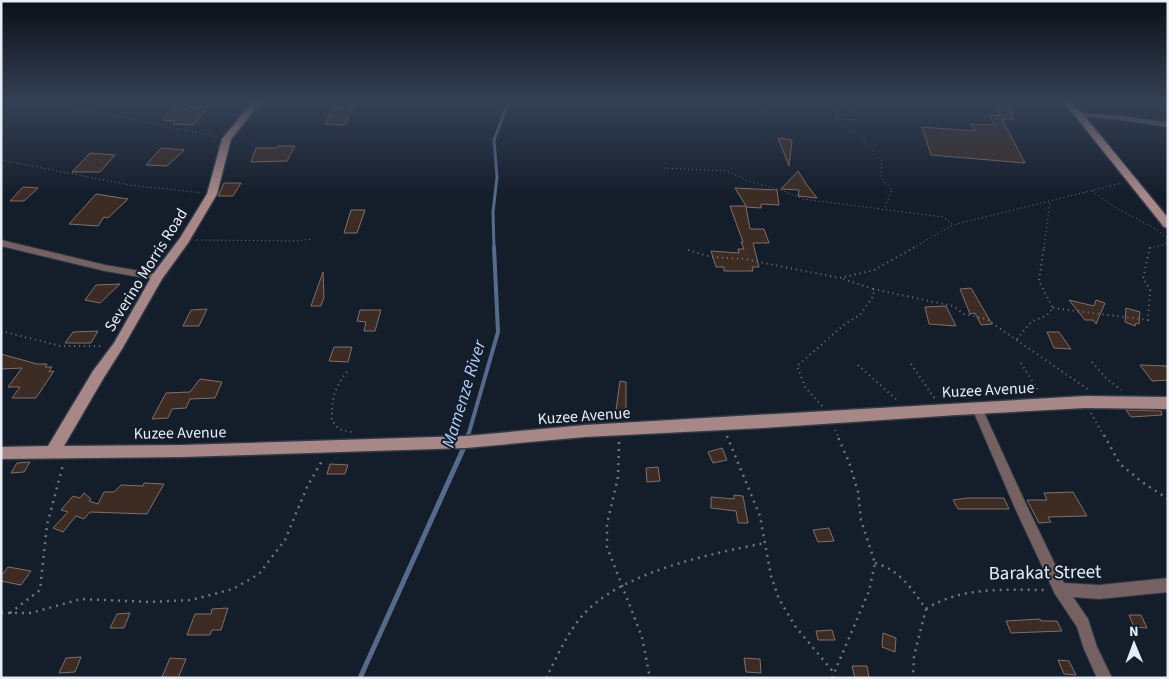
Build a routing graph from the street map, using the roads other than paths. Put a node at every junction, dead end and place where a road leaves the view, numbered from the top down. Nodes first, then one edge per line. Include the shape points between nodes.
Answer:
1 (232, 133) edge
2 (1093, 133) edge
3 (1168, 225) edge
4 (1, 243) edge
5 (157, 277) junction
6 (1168, 403) edge
7 (977, 408) junction
8 (59, 453) junction
9 (1, 454) edge
10 (1168, 585) edge
11 (1060, 589) junction
12 (1105, 678) edge

1 - 5 street, Severino Morris Road via 227,139 212,194
2 - 3 street
4 - 5 street
5 - 8 street, Severino Morris Road via 83,399
6 - 7 street, Kuzee Avenue via 1085,402
7 - 8 street, Kuzee Avenue via 466,442
7 - 11 street
8 - 9 street, Kuzee Avenue
10 - 11 street, Barakat Street via 1099,592
11 - 12 street via 1083,624

